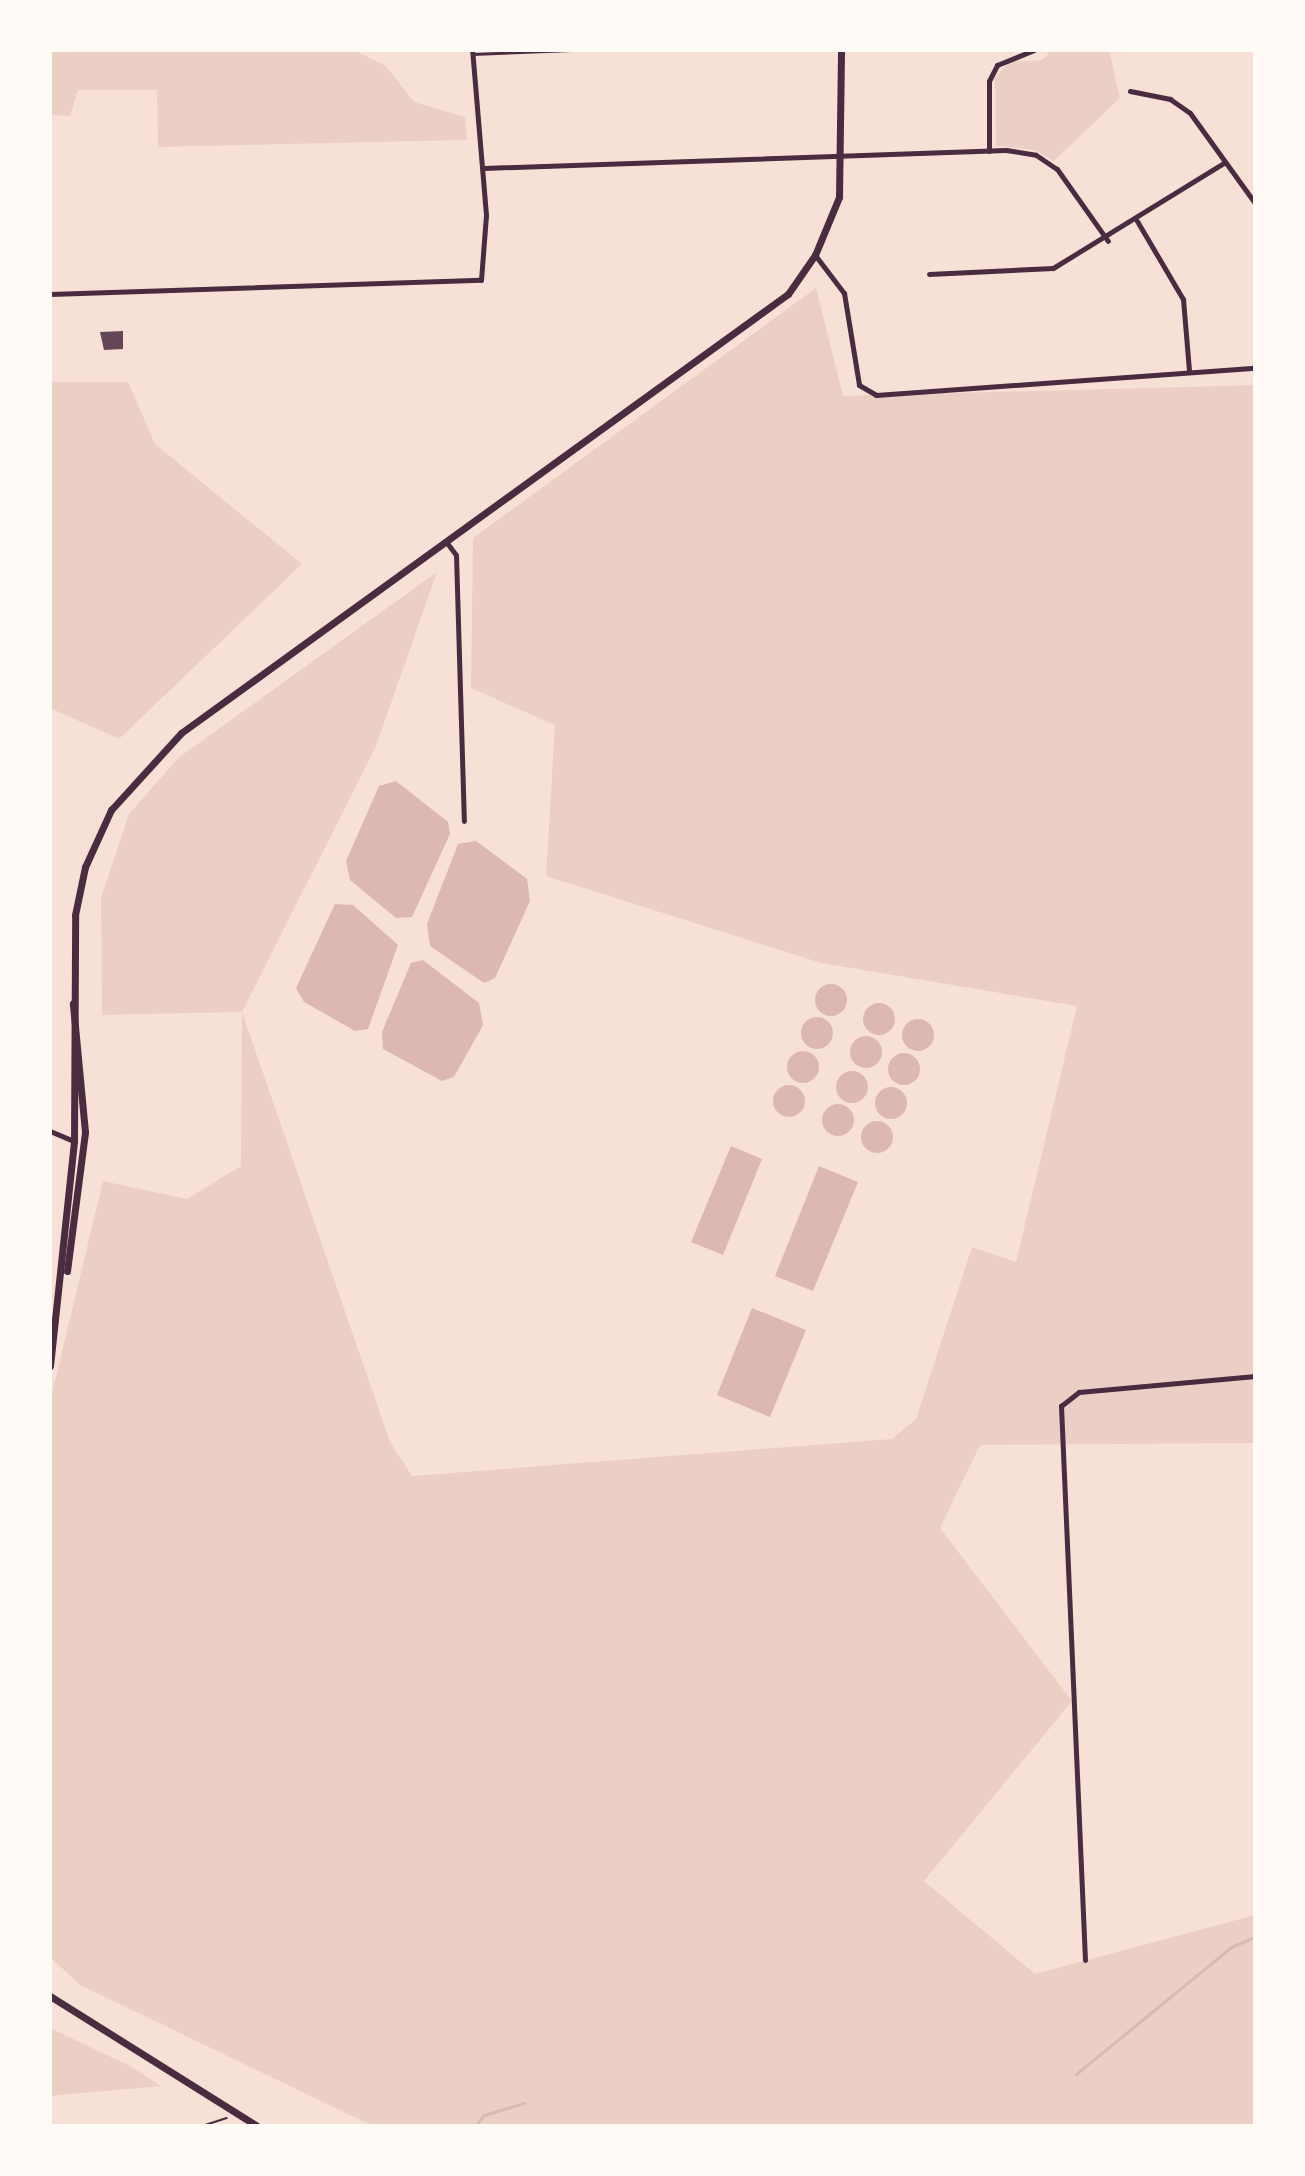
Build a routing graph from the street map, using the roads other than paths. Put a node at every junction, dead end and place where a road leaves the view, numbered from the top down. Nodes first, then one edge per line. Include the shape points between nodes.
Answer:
1 (572, 50) edge
2 (841, 50) edge
3 (1034, 50) edge
4 (472, 52) edge
5 (1130, 91) dead end
6 (989, 151) junction
7 (844, 157) junction
8 (1224, 163) junction
9 (484, 168) junction
10 (1255, 203) edge
11 (1137, 221) junction
12 (1108, 241) junction
13 (815, 255) junction
14 (929, 274) dead end
15 (50, 294) edge
16 (1255, 368) edge
17 (1189, 370) junction
18 (447, 543) junction
19 (464, 821) dead end
20 (73, 1004) junction
21 (83, 1101) junction
22 (50, 1131) edge
23 (74, 1141) junction
24 (82, 1177) junction
25 (66, 1273) junction
26 (50, 1366) edge
27 (1255, 1376) edge
28 (1085, 1960) dead end
29 (50, 1996) edge
30 (257, 2126) edge

1 - 4 lane
2 - 7 main road
3 - 6 street via 997,65 989,81
4 - 9 street
5 - 8 street via 1170,99 1190,113
6 - 7 street
6 - 12 street via 1036,155 1057,169
7 - 9 street
7 - 13 main road via 839,197
8 - 10 street
8 - 11 street
9 - 15 street via 487,272 467,282
11 - 12 street
11 - 17 street via 1183,299
12 - 14 street via 1053,268
13 - 17 street via 844,293 855,375 865,392
13 - 18 main road via 758,322
16 - 17 street
18 - 19 street via 456,555
18 - 20 main road via 181,733 131,783 100,831 80,884
20 - 21 main road
20 - 23 main road
21 - 23 main road
21 - 24 main road
22 - 23 street
23 - 24 main road
23 - 25 main road
24 - 25 main road
25 - 26 main road
27 - 28 street via 1079,1392 1061,1406
29 - 30 main road

